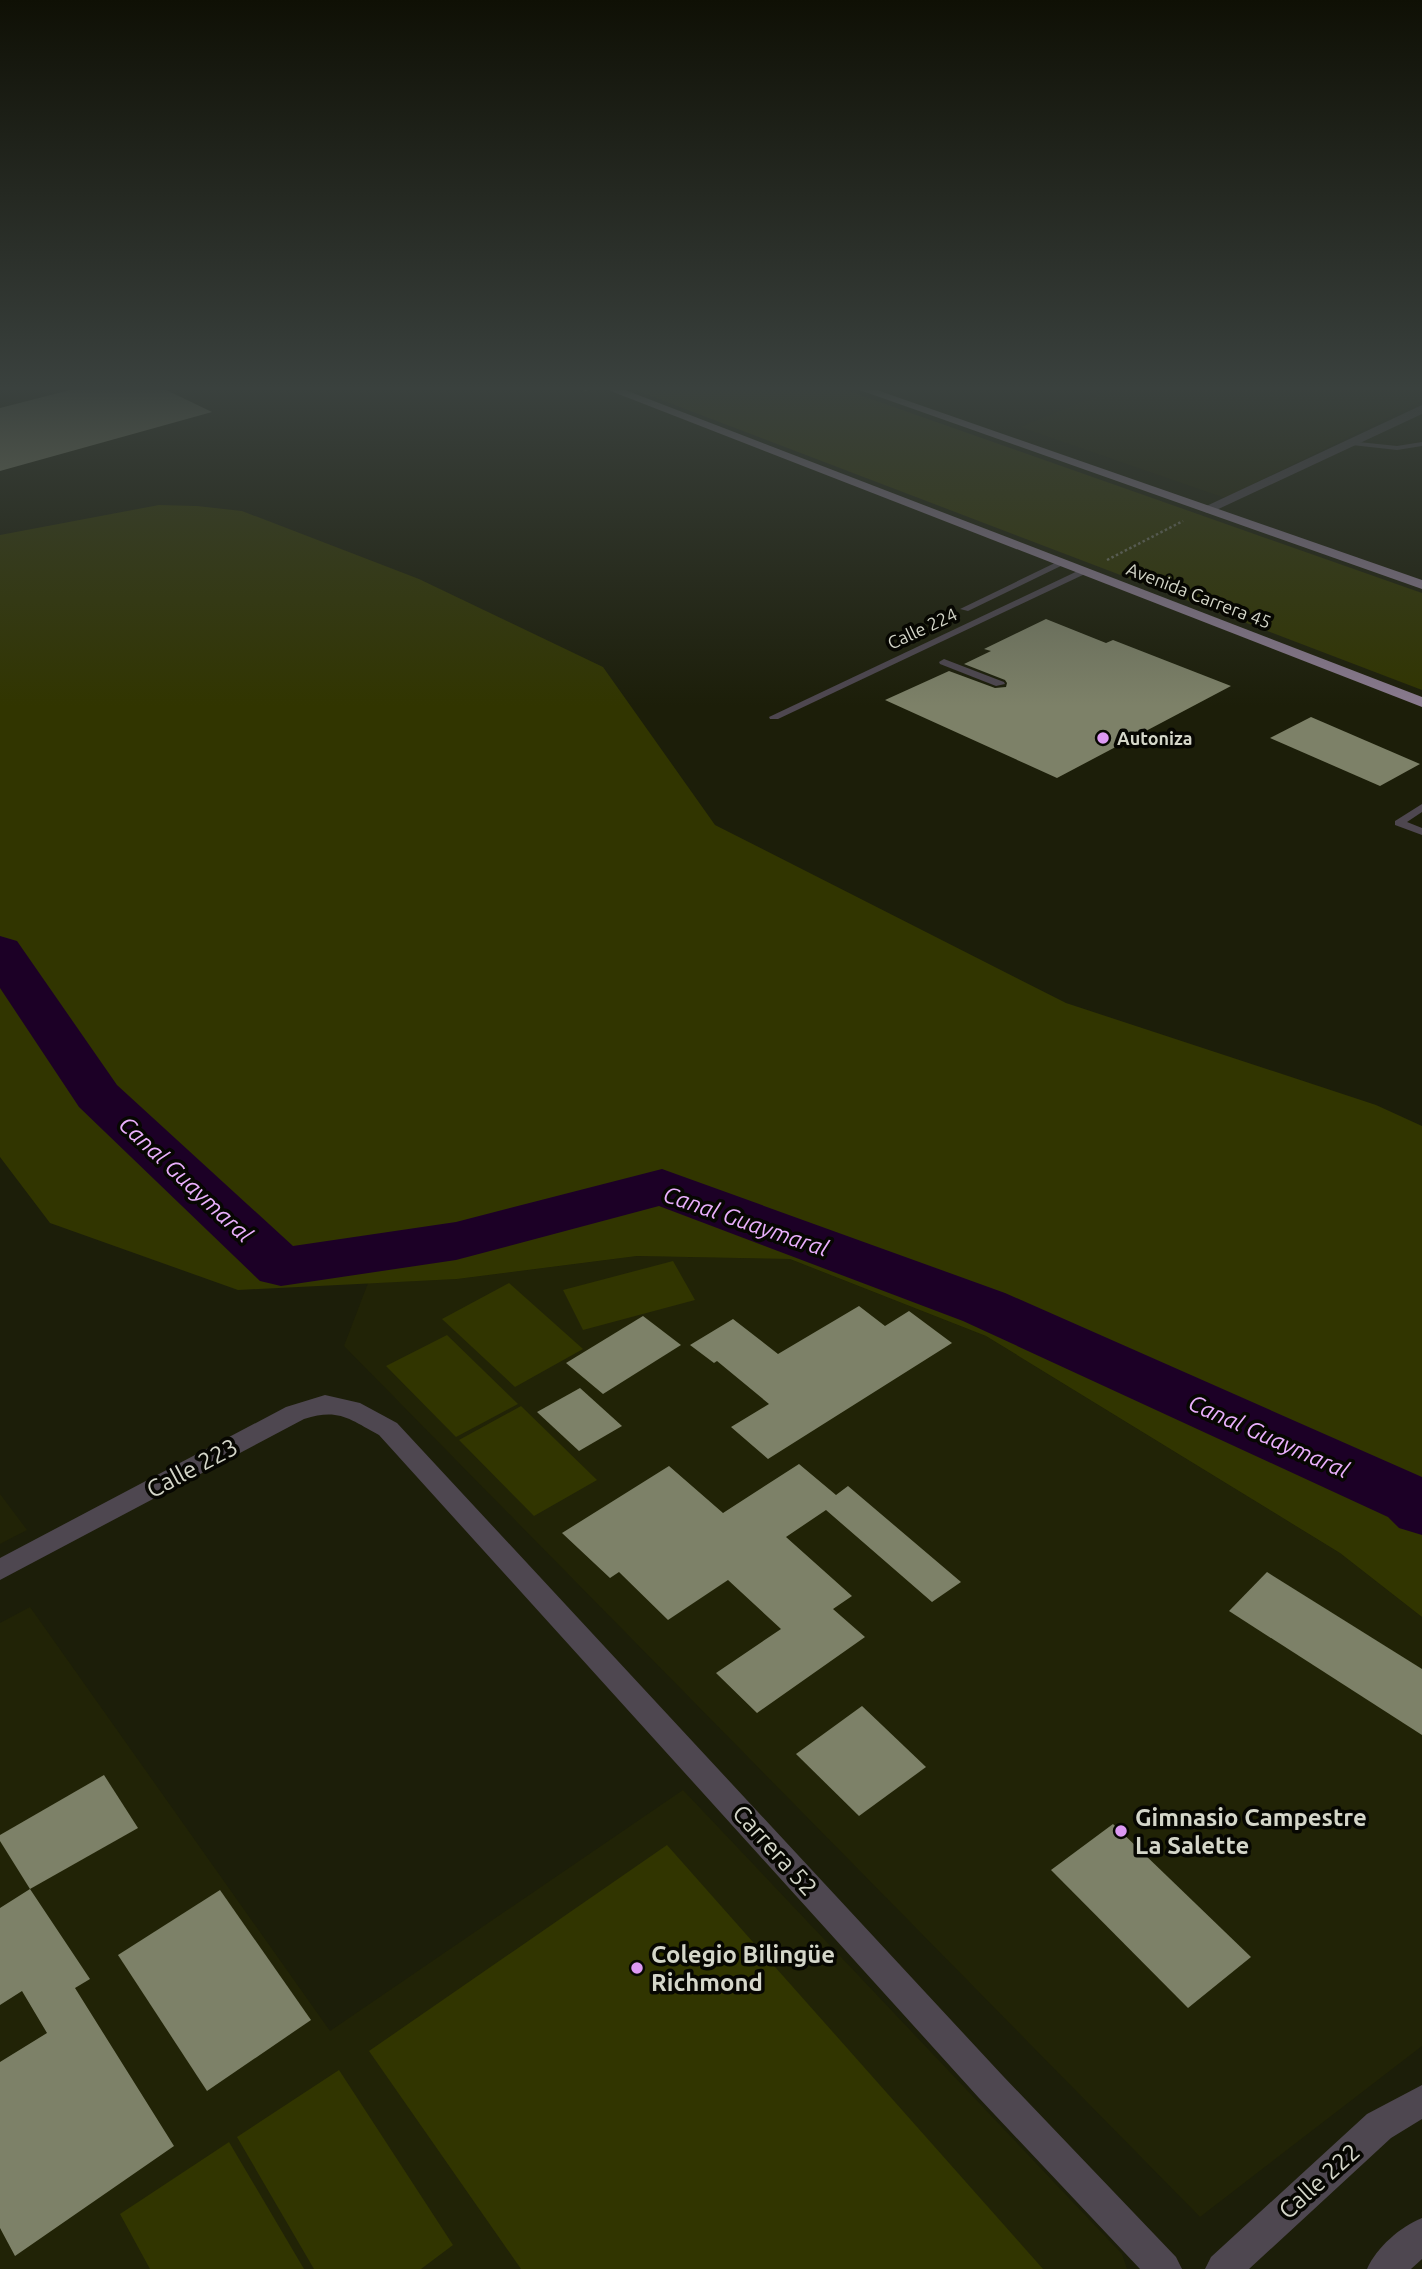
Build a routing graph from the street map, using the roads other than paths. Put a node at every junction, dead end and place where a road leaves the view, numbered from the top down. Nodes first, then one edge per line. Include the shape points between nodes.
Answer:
1 (883, 494) edge
2 (1164, 494) edge
3 (1240, 494) edge
4 (1207, 509) junction
5 (1062, 563) junction
6 (1084, 571) junction
7 (1422, 585) edge
8 (965, 609) dead end
9 (944, 662) dead end
10 (1000, 684) dead end
11 (1422, 702) edge
12 (775, 717) dead end
13 (1422, 807) edge
14 (1422, 832) edge
15 (388, 1429) joint
16 (0, 1570) edge
17 (1422, 2101) edge
18 (1422, 2235) edge
19 (1164, 2269) edge
20 (1223, 2269) edge
21 (1385, 2269) edge

1 - 5 highway, Avenida Carrera 45
2 - 4 highway
3 - 4 street
4 - 7 highway
5 - 6 highway, Avenida Carrera 45
5 - 8 lane
6 - 11 highway, Avenida Carrera 45
6 - 12 lane, Calle 224
9 - 10 lane
13 - 14 lane via 1399,823
15 - 16 street, Calle 223 via 351,1409 325,1404 295,1413
15 - 19 street, Carrera 52 via 991,2087
17 - 20 street, Calle 222 via 1379,2126
18 - 21 street

